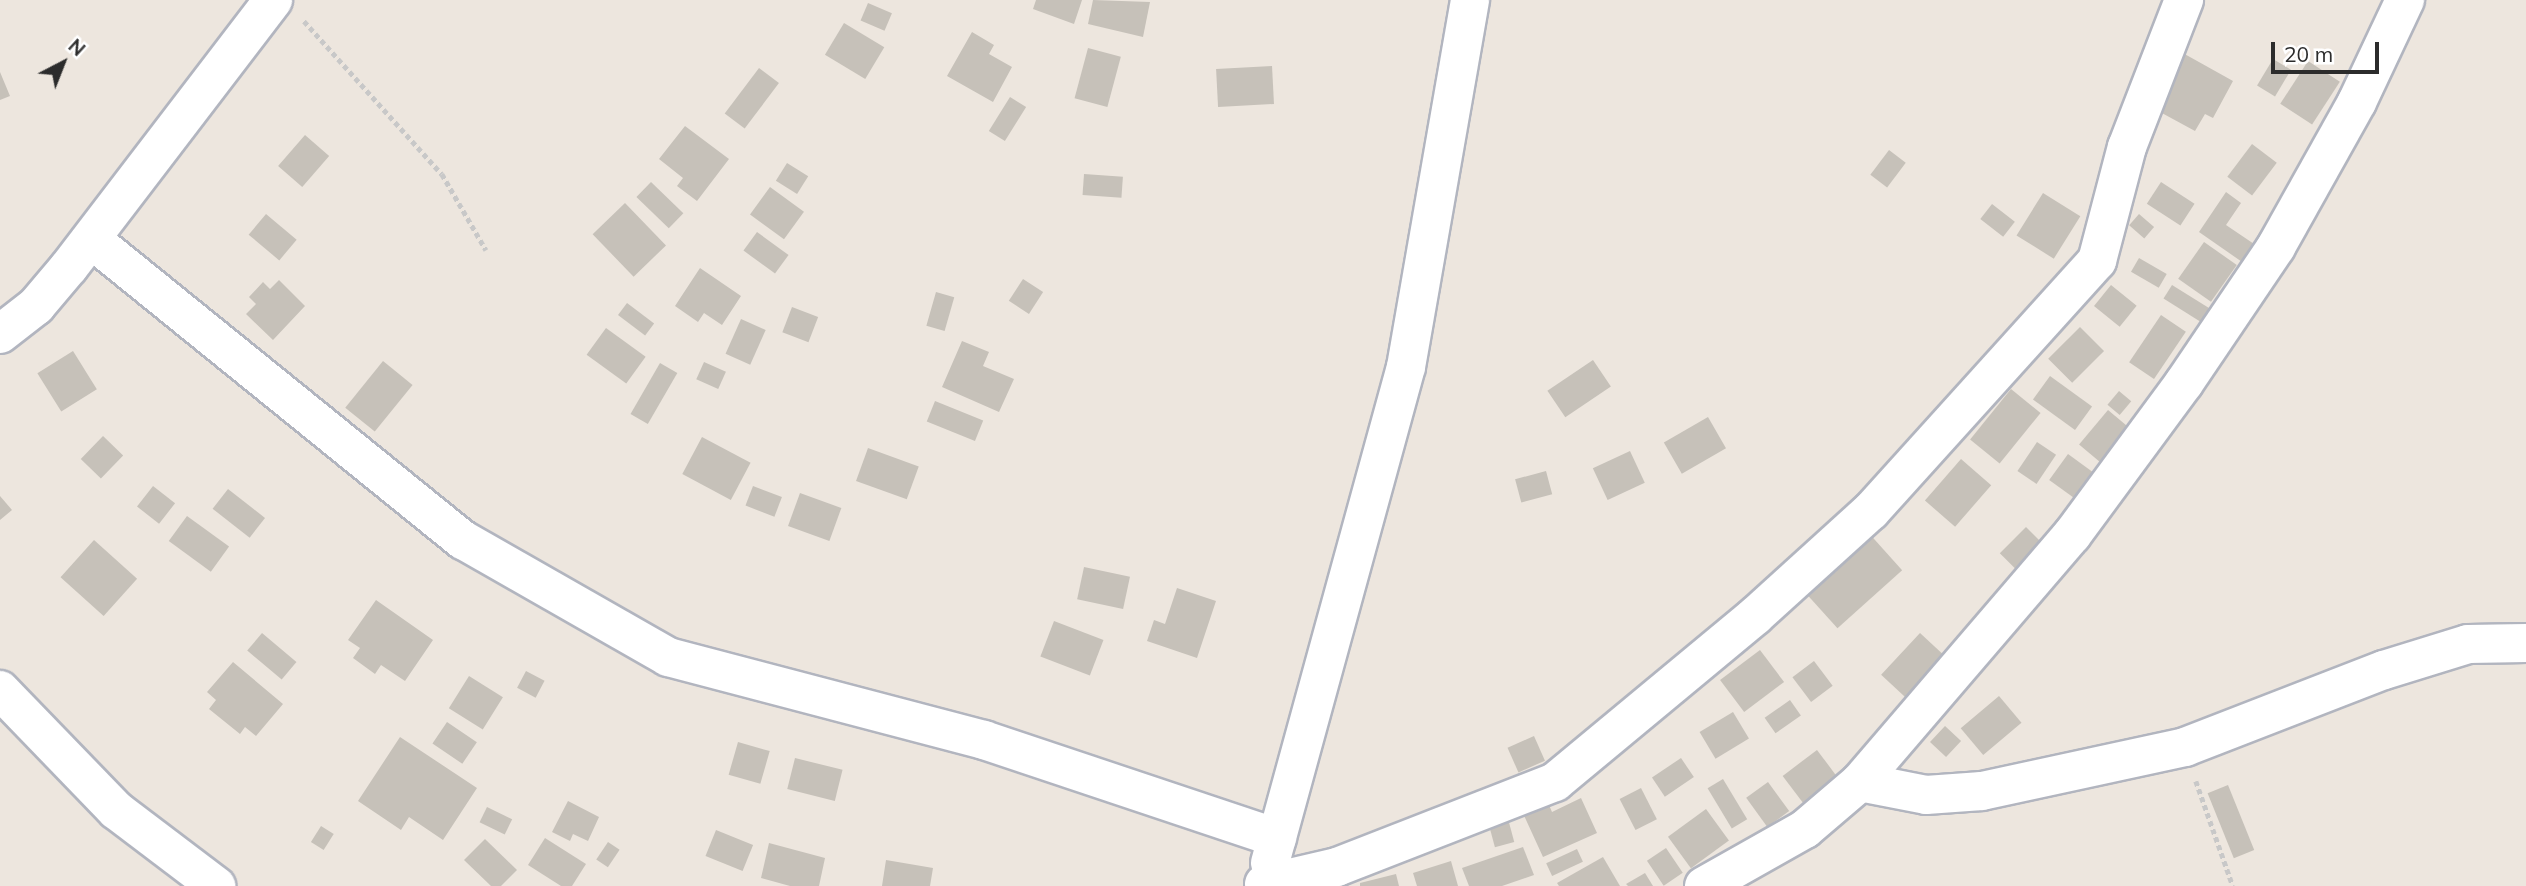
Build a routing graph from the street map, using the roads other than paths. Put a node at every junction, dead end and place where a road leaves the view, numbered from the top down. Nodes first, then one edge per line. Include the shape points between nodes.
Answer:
1 (1470, 0) edge
2 (2184, 0) edge
3 (2405, 0) edge
4 (288, 10) edge
5 (91, 239) junction
6 (0, 334) edge
7 (2526, 643) edge
8 (0, 690) edge
9 (1860, 782) junction
10 (1277, 838) junction
11 (1264, 885) edge
12 (216, 886) edge
13 (1704, 886) edge

1 - 10 street via 1406,367
2 - 11 street via 2127,147 2096,261 1871,511 1755,616 1555,782 1337,867
3 - 9 street via 2357,102 2276,247 2184,383 2072,535
4 - 5 street
5 - 6 street via 36,306
5 - 10 street via 463,540 668,657 984,740
7 - 9 street via 2468,644 2384,670 2185,747 1982,791 1926,795
8 - 12 street via 116,810
9 - 13 street via 1805,830
10 - 11 street

